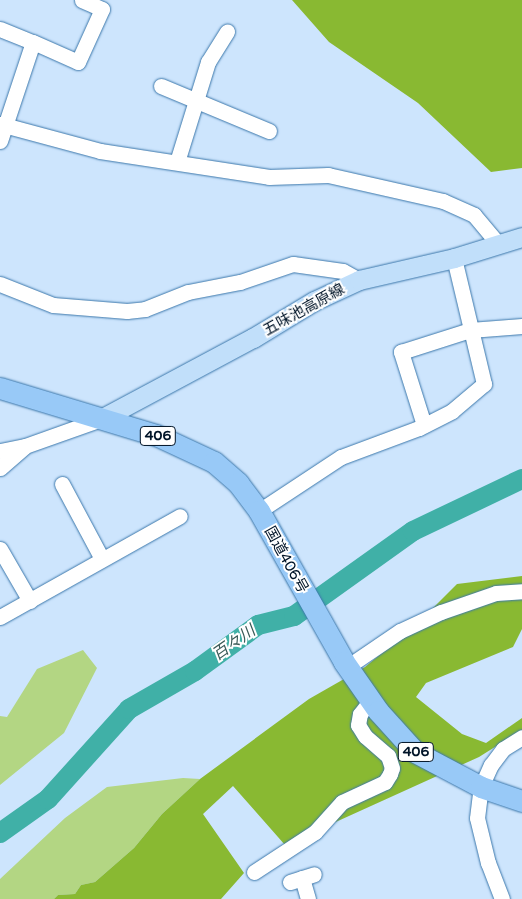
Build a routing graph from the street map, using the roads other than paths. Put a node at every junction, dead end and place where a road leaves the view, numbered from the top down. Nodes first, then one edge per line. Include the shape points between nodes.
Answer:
1 (82, 0) edge
2 (0, 28) edge
3 (227, 32) dead end
4 (33, 42) junction
5 (161, 86) dead end
6 (194, 103) junction
7 (1, 124) edge
8 (269, 131) dead end
9 (0, 141) edge
10 (177, 162) junction
11 (522, 237) edge
12 (498, 244) junction
13 (454, 258) junction
14 (359, 280) junction
15 (0, 284) edge
16 (522, 326) edge
17 (470, 330) junction
18 (0, 388) edge
19 (100, 419) junction
20 (424, 425) junction
21 (25, 446) junction
22 (0, 451) edge
23 (0, 468) edge
24 (62, 484) dead end
25 (259, 512) junction
26 (180, 516) dead end
27 (0, 549) edge
28 (102, 559) junction
29 (522, 591) edge
30 (30, 601) junction
31 (0, 617) edge
32 (346, 665) junction
33 (370, 701) junction
34 (522, 737) edge
35 (481, 787) junction
36 (522, 801) edge
37 (254, 872) dead end
38 (302, 878) dead end
39 (308, 899) edge
40 (502, 899) edge

1 - 4 street via 102,9 78,62
2 - 4 street
3 - 6 street via 208,62
4 - 7 street
5 - 6 street
6 - 8 street
6 - 10 street
7 - 9 street
7 - 10 street via 100,151
10 - 12 street via 269,177 328,176 443,201 474,215
11 - 12 main road, 五味池高原線
12 - 13 main road, 五味池高原線
13 - 14 main road, 五味池高原線
13 - 17 street
14 - 15 street via 343,271 293,264 240,282 188,292 145,308 127,310 54,305
14 - 19 main road, 五味池高原線 via 314,301 253,338
16 - 17 street
17 - 20 street via 484,384 452,411
17 - 20 street via 401,352
18 - 19 highway, 国道406号 / 406
19 - 21 street
19 - 25 highway, 国道406号 / 406 via 156,435 214,462 238,483
20 - 25 street via 341,457
21 - 22 street
21 - 23 street
24 - 28 street
25 - 32 highway, 国道406号 / 406
26 - 28 street
27 - 30 street
28 - 30 street
29 - 32 street via 496,593 441,612 400,631
30 - 31 street
32 - 33 highway, 国道406号 / 406
33 - 35 highway, 国道406号 / 406 via 415,752
33 - 37 street via 360,714 358,725 365,736 388,756 392,768 385,782 342,802 315,832
34 - 35 street via 503,749
35 - 36 highway, 国道406号 / 406
35 - 40 street via 477,818 488,863
38 - 39 street

